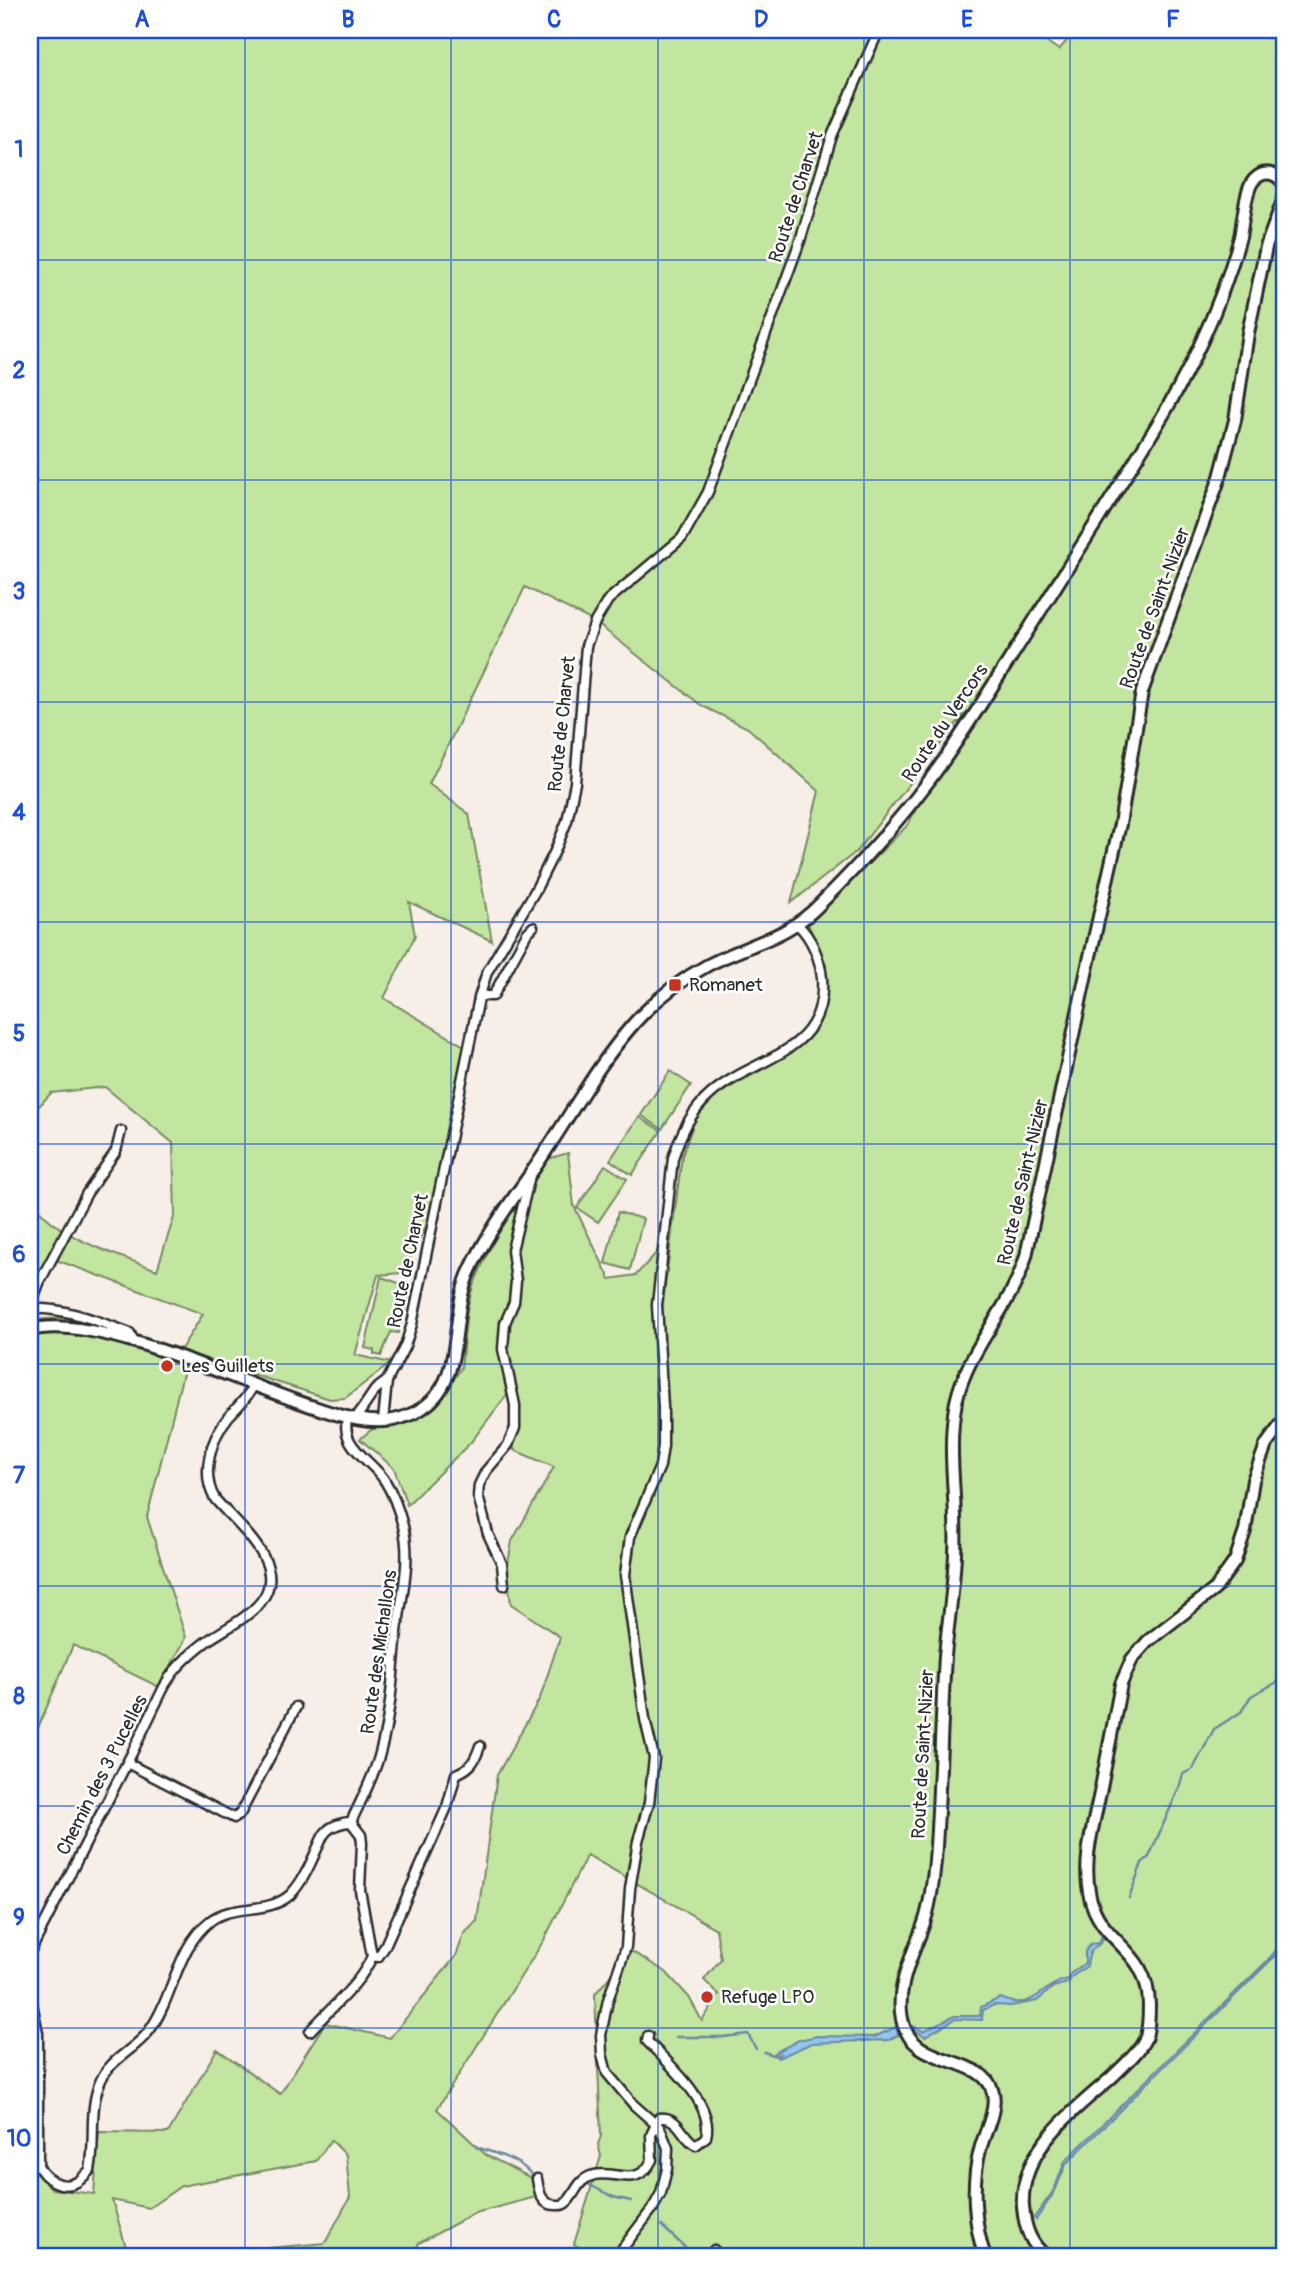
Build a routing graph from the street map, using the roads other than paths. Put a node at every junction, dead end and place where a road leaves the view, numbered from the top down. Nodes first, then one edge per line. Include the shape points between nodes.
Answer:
1 (879, 30) edge
2 (1285, 186) edge
3 (1285, 195) edge
4 (798, 925) junction
5 (533, 927) dead end
6 (480, 996) junction
7 (121, 1131) dead end
8 (530, 1174) junction
9 (30, 1308) edge
10 (30, 1330) edge
11 (134, 1343) junction
12 (387, 1381) junction
13 (253, 1386) junction
14 (352, 1417) junction
15 (1285, 1419) edge
16 (383, 1421) junction
17 (505, 1586) dead end
18 (296, 1707) dead end
19 (480, 1746) dead end
20 (127, 1763) junction
21 (351, 1822) junction
22 (30, 1952) edge
23 (372, 1956) junction
24 (30, 1993) edge
25 (310, 2031) dead end
26 (648, 2036) dead end
27 (656, 2125) junction
28 (537, 2179) dead end
29 (616, 2257) edge
30 (985, 2257) edge
31 (1047, 2257) edge

1 - 6 street, Route de Charvet via 832,136 800,241 708,492 682,538 608,600 595,622 586,646 575,783 567,821 535,891 487,972
2 - 4 main road, Route du Vercors via 1281,178 1268,173 1251,183 1222,293 1186,373 946,757 896,822
3 - 30 main road, Route de Saint-Nizier via 1266,247 1223,468 1142,692 1120,824 1027,1256 1010,1297 968,1364 954,1417 955,1553 934,1862 930,1900 904,1983 901,2010 905,2030 917,2046 979,2074 993,2094 975,2178 978,2230
4 - 8 main road, Route du Vercors via 710,964 659,998 632,1023
4 - 27 street via 818,957 821,972 820,1009 814,1022 789,1049 721,1086 699,1105 673,1158 657,1305 663,1446 660,1466 630,1537 625,1576 654,1758 649,1803 629,1889 626,1947 603,2017 601,2054 616,2085
5 - 6 street via 493,996
6 - 12 street, Route de Charvet via 412,1324
7 - 9 street via 116,1151 87,1193
8 - 16 main road, Route du Vercors via 469,1273 453,1364 442,1386 419,1409
8 - 17 street via 512,1250 516,1281 503,1349 515,1428 508,1445 486,1471 478,1496
9 - 11 street via 101,1322 130,1333
10 - 11 main road via 66,1327
11 - 13 main road
12 - 14 street, Route de Charvet
12 - 16 street, Route de Charvet
13 - 14 main road
13 - 20 street, Chemin des 3 Pucelles via 215,1440 207,1476 215,1499 265,1560 266,1592 259,1606 176,1668
14 - 16 main road
14 - 21 street, Route des Michallons via 345,1427 348,1437 389,1488 407,1549 387,1725 380,1756
15 - 31 main road via 1266,1445 1253,1480 1235,1561 1215,1589 1148,1641 1121,1684 1087,1874 1090,1900 1105,1929 1144,1973 1149,2025 1139,2049 1048,2138 1034,2158 1022,2197 1024,2227
18 - 20 street via 234,1818
19 - 23 street via 475,1760 456,1774 447,1807 384,1948 378,1957
20 - 22 street, Chemin des 3 Pucelles
21 - 23 street via 361,1835 360,1890
21 - 24 street via 327,1831 298,1885 284,1899 219,1916 195,1935 150,2030 100,2081 90,2170 72,2184 54,2182 38,2165 38,2033
23 - 25 street
26 - 27 street via 647,2042 696,2097 708,2130 696,2145 670,2119 659,2118
27 - 28 street via 651,2135 652,2160 641,2173 594,2175 576,2186 568,2201 554,2206 540,2196
27 - 29 street via 668,2148 665,2181 653,2207

